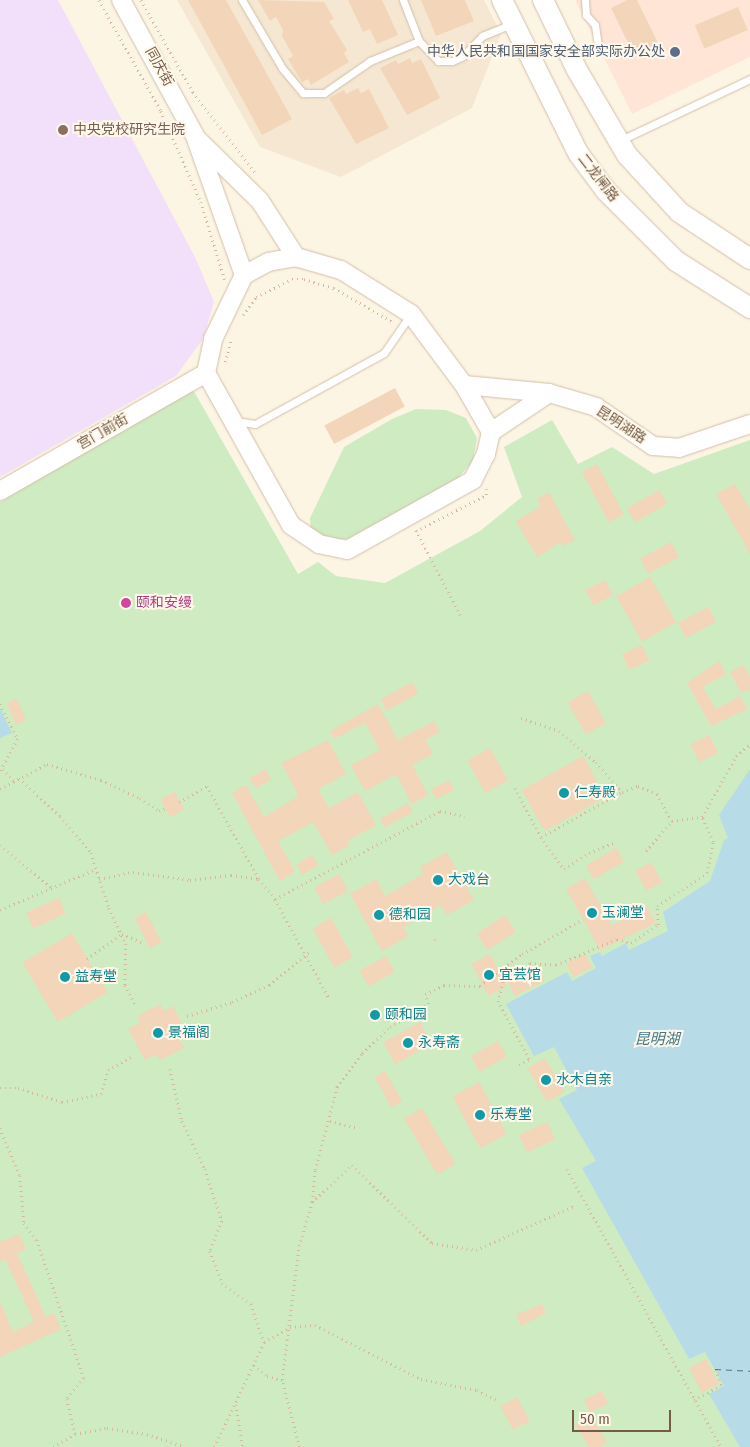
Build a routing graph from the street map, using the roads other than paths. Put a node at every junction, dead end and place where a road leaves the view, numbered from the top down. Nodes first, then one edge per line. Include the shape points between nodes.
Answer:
1 (121, 0) edge
2 (242, 0) edge
3 (403, 0) edge
4 (502, 0) edge
5 (543, 0) edge
6 (585, 0) edge
7 (512, 24) junction
8 (419, 41) junction
9 (598, 46) dead end
10 (750, 79) edge
11 (195, 136) junction
12 (619, 141) junction
13 (296, 257) junction
14 (750, 259) edge
15 (241, 281) junction
16 (750, 308) edge
17 (407, 321) junction
18 (206, 373) junction
19 (464, 385) junction
20 (549, 393) junction
21 (233, 421) junction
22 (750, 424) edge
23 (491, 432) junction
24 (0, 491) edge

1 - 11 street, 同庆街
2 - 8 lane via 282,68 303,94 324,93 370,61
3 - 8 lane
4 - 7 main road, 二龙闸路
5 - 12 main road via 577,70
6 - 9 lane via 586,15 595,25
7 - 8 lane via 482,36 463,56 452,61 438,61
7 - 16 main road, 二龙闸路 via 578,153 606,191 676,261
10 - 12 lane
11 - 13 street via 260,201
11 - 15 street
12 - 14 main road via 626,155 678,212
13 - 15 street via 268,262
13 - 17 street via 341,270
15 - 18 street via 213,339
17 - 19 street
17 - 21 lane via 384,353 255,424
18 - 21 street
18 - 24 street, 宫门前街
19 - 20 street, 昆明湖路
19 - 23 street
20 - 22 street, 昆明湖路 via 596,407 653,446 679,448
20 - 23 street
21 - 23 street via 291,525 319,544 347,550 473,480 486,454

